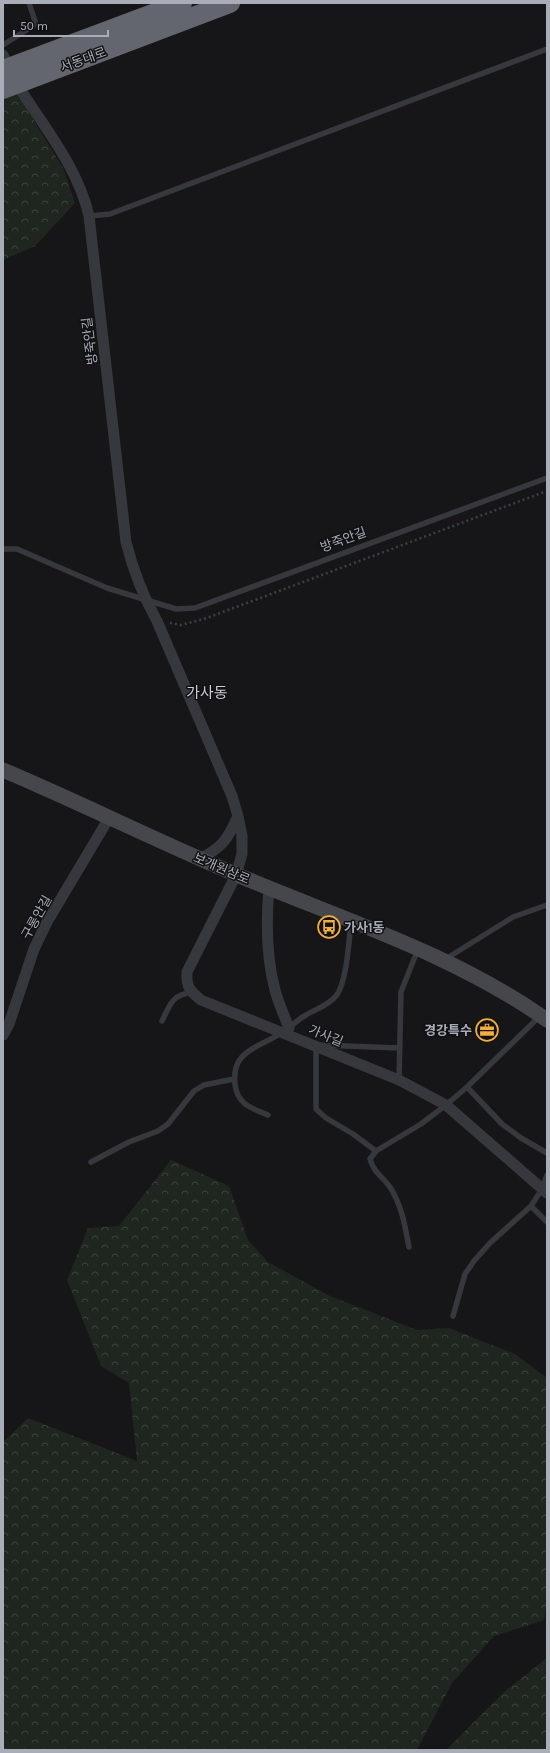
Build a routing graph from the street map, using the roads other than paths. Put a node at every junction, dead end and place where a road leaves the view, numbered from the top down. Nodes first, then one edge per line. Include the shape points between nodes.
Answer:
1 (29, 3) edge
2 (182, 3) edge
3 (230, 3) edge
4 (3, 45) edge
5 (547, 49) edge
6 (4, 62) edge
7 (3, 88) edge
8 (22, 92) dead end
9 (89, 216) junction
10 (547, 478) edge
11 (3, 549) edge
12 (146, 601) junction
13 (3, 770) edge
14 (238, 816) junction
15 (109, 818) junction
16 (199, 859) junction
17 (236, 875) junction
18 (269, 888) junction
19 (547, 905) edge
20 (351, 921) junction
21 (418, 948) junction
22 (444, 960) junction
23 (192, 992) junction
24 (543, 1018) edge
25 (162, 1021) dead end
26 (285, 1030) junction
27 (3, 1036) edge
28 (314, 1046) junction
29 (399, 1048) junction
30 (234, 1079) junction
31 (399, 1080) junction
32 (467, 1087) junction
33 (446, 1105) junction
34 (268, 1115) dead end
35 (376, 1151) junction
36 (547, 1153) edge
37 (91, 1162) dead end
38 (547, 1175) edge
39 (544, 1191) edge
40 (531, 1206) junction
41 (547, 1222) edge
42 (409, 1247) dead end
43 (453, 1316) dead end

1 - 4 lane via 36,24
2 - 6 highway, 서동대로
3 - 7 highway, 서동대로
5 - 9 lane via 110,214
8 - 9 street, 방죽안길 via 69,162
9 - 12 street, 방죽안길 via 126,542 136,578
10 - 12 lane, 방죽안길 via 195,608 176,609
11 - 12 lane via 18,550 107,588
12 - 14 street, 방죽안길 via 232,796
13 - 15 main road, 보개원삼로
14 - 16 street via 223,843 215,851
14 - 17 street, 방죽안길 via 242,854
15 - 16 main road, 보개원삼로
15 - 27 street, 구롱안길 via 34,948
16 - 17 main road, 보개원삼로
17 - 18 main road, 보개원삼로
17 - 23 street via 187,972 187,982
18 - 20 main road, 보개원삼로
18 - 26 street via 266,917 270,967
19 - 22 lane via 514,918
20 - 21 main road, 보개원삼로
20 - 26 lane via 343,984 338,994 333,1000
21 - 22 main road, 보개원삼로
21 - 29 lane via 401,992
22 - 24 main road, 보개원삼로 via 511,996
23 - 25 lane via 179,995 172,1002
23 - 26 street, 가사길 via 201,1000
24 - 32 lane
26 - 28 street, 가사길
26 - 30 lane via 243,1054 236,1064
28 - 29 lane
28 - 31 street, 가사길
28 - 35 lane via 316,1108 326,1118
29 - 31 lane
30 - 34 lane via 236,1093 247,1106
30 - 37 lane via 204,1085 194,1091 168,1124 158,1131 129,1142
31 - 33 street, 가사길
32 - 33 lane
32 - 36 lane via 502,1124
33 - 35 lane via 421,1124
33 - 39 street, 가사길
35 - 42 lane via 370,1159 373,1168 390,1188 403,1214
38 - 39 lane
39 - 40 lane
40 - 41 lane
40 - 43 lane via 474,1261 465,1274

